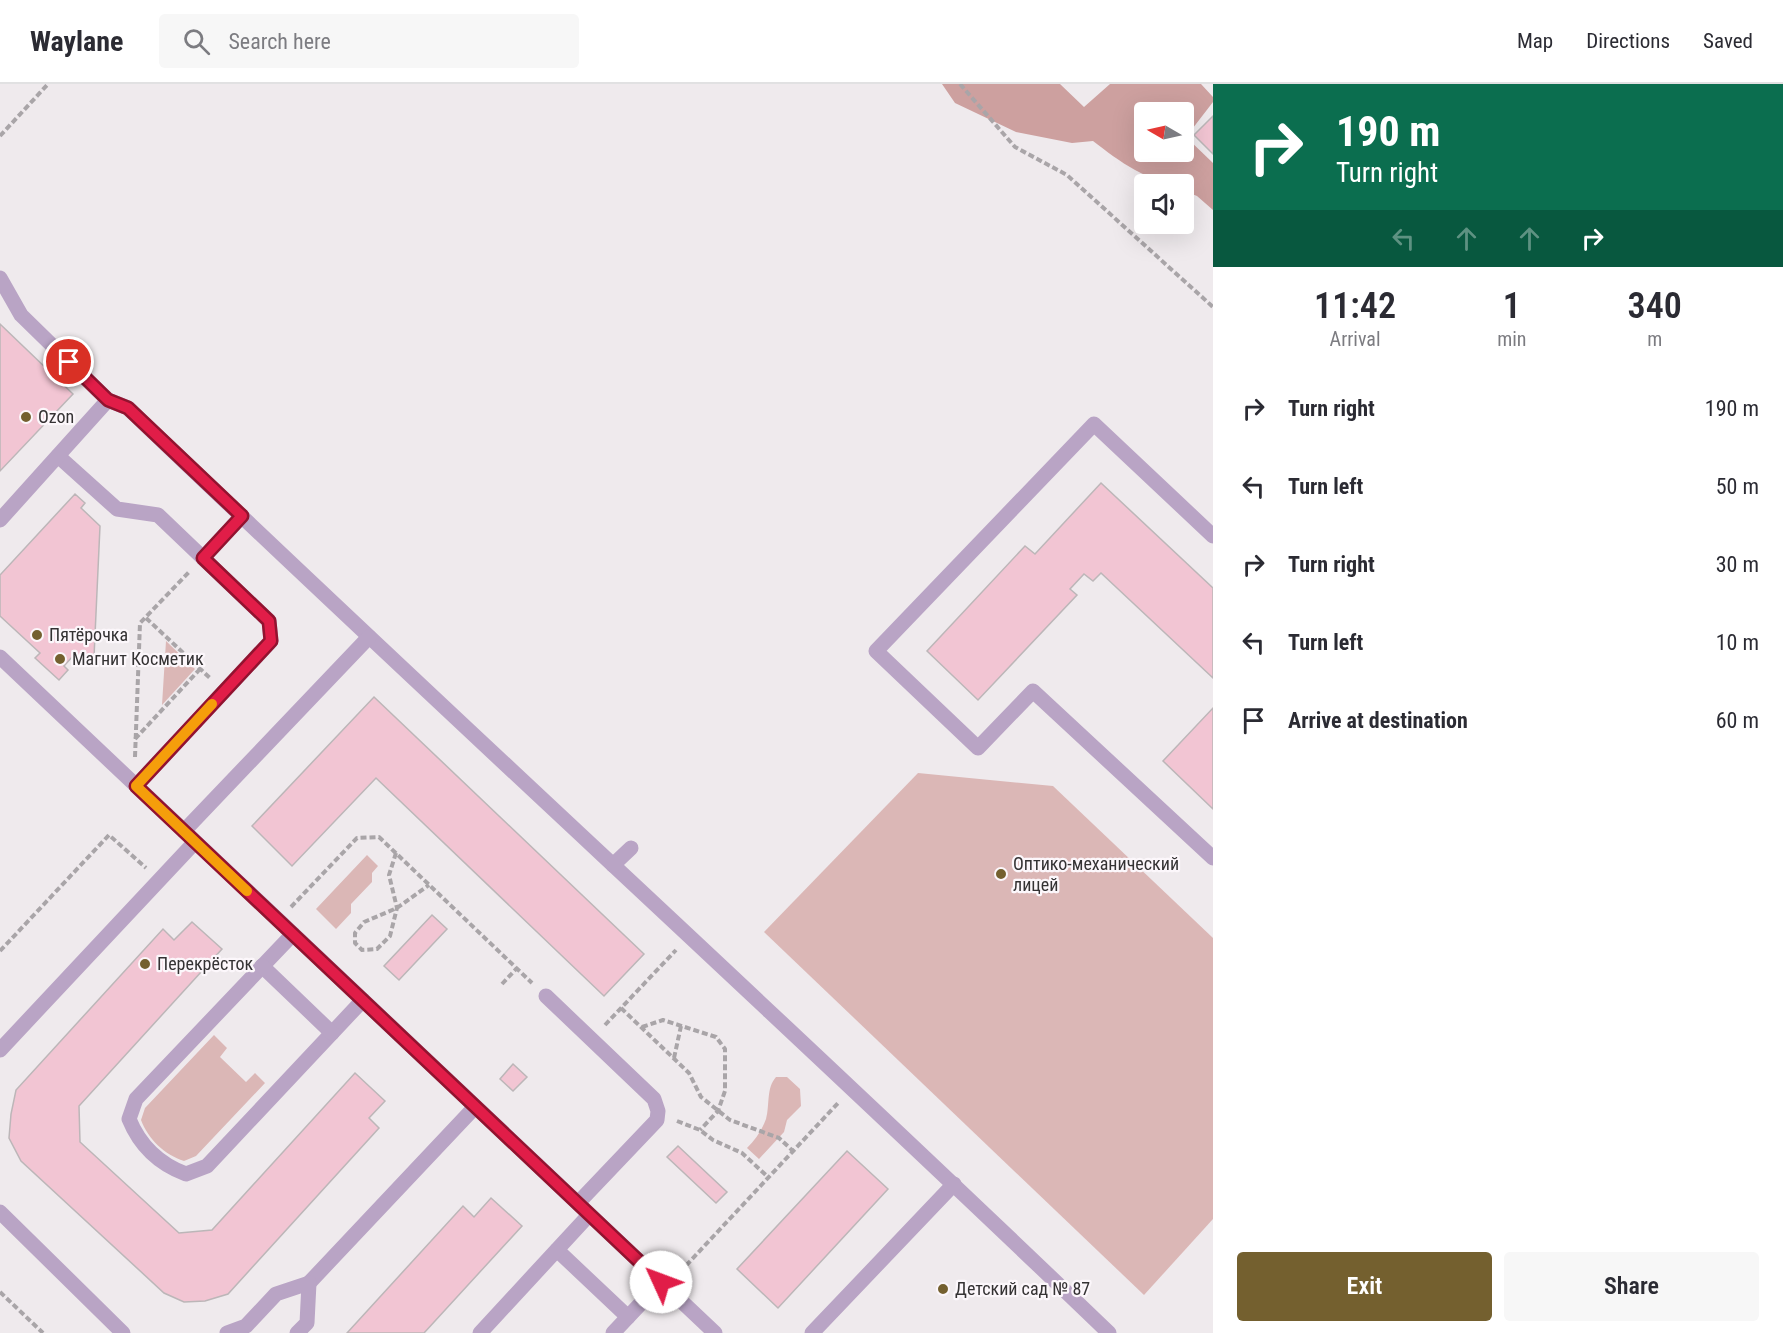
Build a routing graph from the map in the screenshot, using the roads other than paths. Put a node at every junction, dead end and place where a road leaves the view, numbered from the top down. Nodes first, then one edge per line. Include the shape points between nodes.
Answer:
1 (0, 278) edge
2 (108, 400) junction
3 (58, 456) junction
4 (242, 516) junction
5 (0, 520) edge
6 (1213, 536) edge
7 (203, 558) junction
8 (369, 637) junction
9 (0, 657) edge
10 (136, 786) junction
11 (184, 831) junction
12 (195, 842) junction
13 (631, 848) dead end
14 (1213, 858) edge
15 (613, 865) junction
16 (293, 934) junction
17 (262, 966) junction
18 (546, 996) road end
19 (363, 1000) junction
20 (332, 1032) junction
21 (0, 1050) edge
22 (475, 1107) junction
23 (954, 1184) junction
24 (578, 1203) junction
25 (0, 1212) edge
26 (590, 1215) junction
27 (556, 1250) junction
28 (309, 1283) junction
29 (663, 1285) junction
30 (628, 1317) junction
31 (123, 1333) edge
32 (227, 1333) edge
33 (297, 1333) edge
34 (480, 1333) edge
35 (614, 1333) edge
36 (714, 1333) edge
37 (812, 1333) edge
38 (1109, 1333) edge

1 - 2 lane via 21,315
2 - 3 lane
2 - 4 lane via 128,408
3 - 5 lane
3 - 7 lane via 117,509 158,515
4 - 7 lane
4 - 8 lane
6 - 14 lane via 1094,424 876,651 978,748 1033,691
7 - 10 lane via 269,621 271,641
8 - 11 lane
8 - 15 lane
9 - 10 lane
10 - 11 lane
11 - 12 lane
12 - 16 lane
12 - 21 lane
13 - 15 lane
15 - 23 lane
16 - 17 lane
16 - 19 lane
17 - 20 lane
17 - 20 lane via 136,1100 129,1119 138,1139 152,1153 167,1167 186,1174 207,1166
18 - 24 lane via 654,1099 658,1111 657,1120
19 - 20 lane
19 - 22 lane
22 - 24 lane
22 - 28 lane
23 - 37 lane
23 - 38 lane
24 - 26 lane
25 - 31 lane
26 - 27 lane
26 - 29 lane
27 - 30 lane
27 - 34 lane
28 - 32 lane via 276,1294 246,1326
28 - 33 lane via 307,1323
29 - 30 lane
29 - 36 lane
30 - 35 lane

